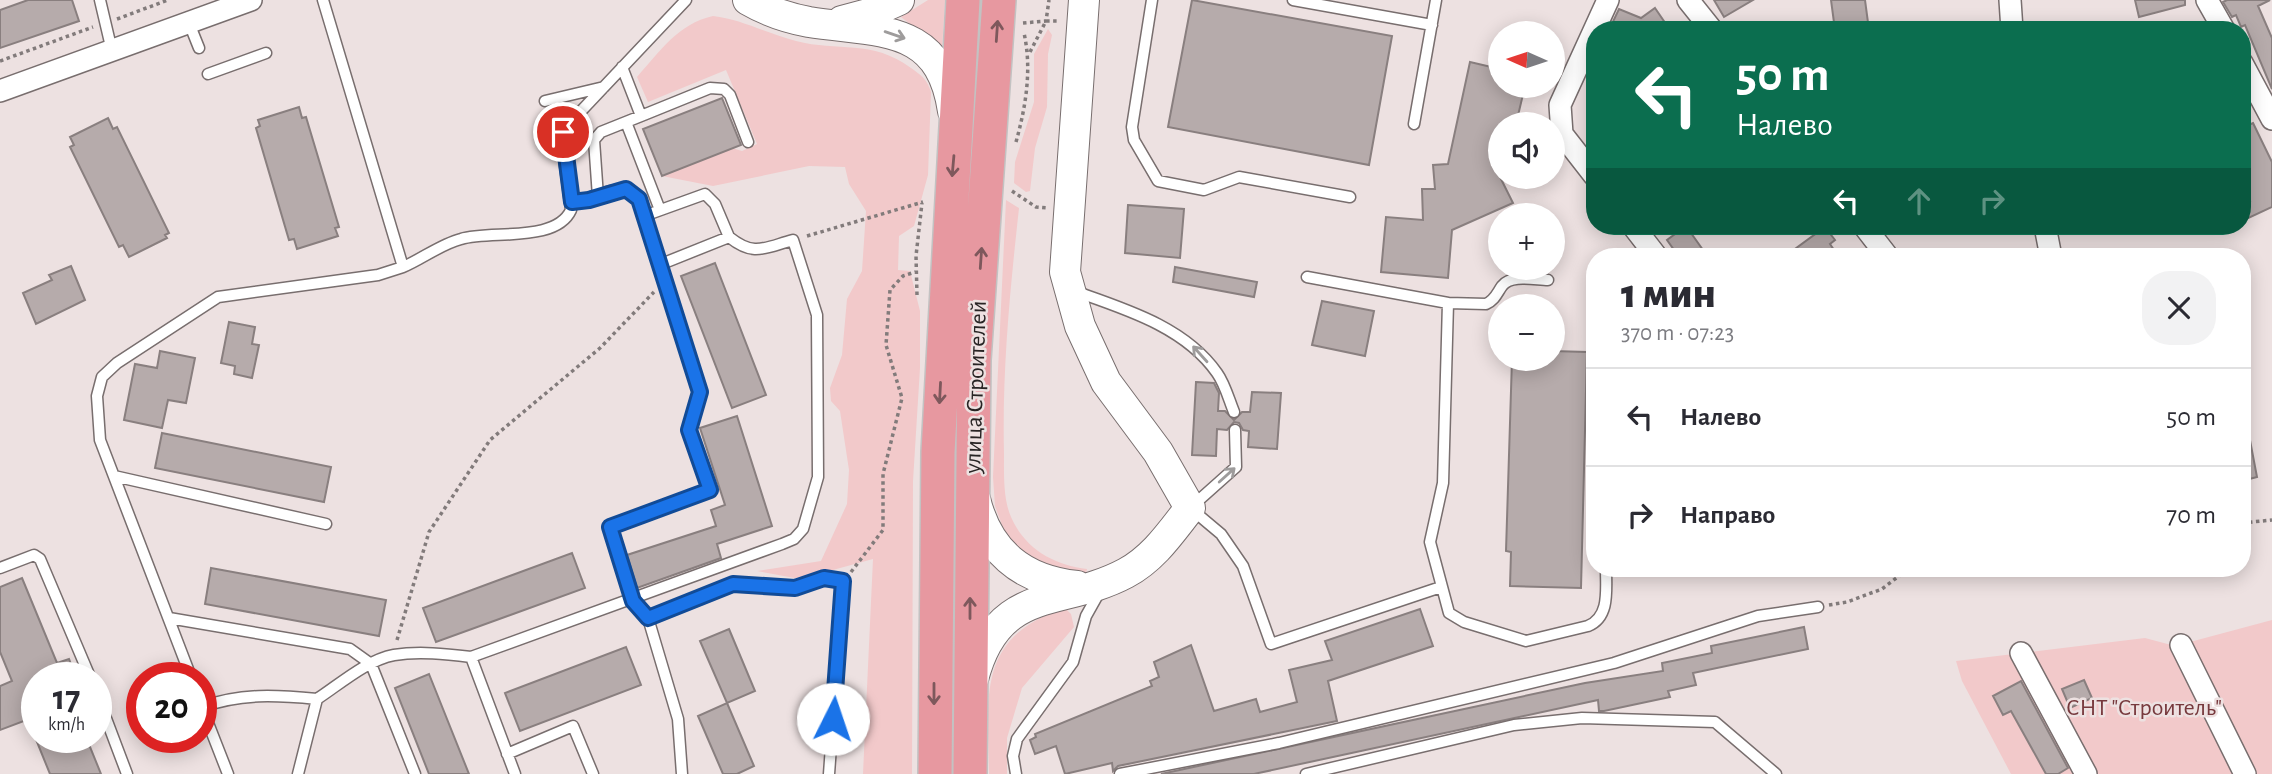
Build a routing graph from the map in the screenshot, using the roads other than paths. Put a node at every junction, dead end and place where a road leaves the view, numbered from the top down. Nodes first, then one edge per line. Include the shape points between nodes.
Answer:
1 (100, 0) edge
2 (251, 0) edge
3 (323, 0) edge
4 (686, 0) edge
5 (748, 0) edge
6 (898, 0) edge
7 (964, 0) edge
8 (999, 0) edge
9 (1152, 0) edge
10 (1293, 0) edge
11 (1436, 0) edge
12 (1608, 0) edge
13 (1688, 0) edge
14 (2010, 0) edge
15 (2207, 0) edge
16 (1084, 11) edge
17 (1598, 21) edge
18 (1705, 21) edge
19 (2011, 21) edge
20 (2219, 21) edge
21 (189, 23) junction
22 (828, 24) junction
23 (1432, 25) junction
24 (198, 48) dead end
25 (1586, 48) edge
26 (112, 51) junction
27 (266, 53) dead end
28 (622, 67) junction
29 (208, 74) dead end
30 (2251, 80) edge
31 (604, 87) junction
32 (0, 91) edge
33 (545, 101) dead end
34 (641, 116) junction
35 (2272, 119) edge
36 (626, 122) junction
37 (1414, 124) dead end
38 (955, 131) junction
39 (748, 142) dead end
40 (1586, 165) edge
41 (598, 197) junction
42 (1350, 197) dead end
43 (572, 202) junction
44 (660, 210) junction
45 (644, 216) junction
46 (729, 237) junction
47 (659, 265) junction
48 (402, 267) junction
49 (1307, 277) dead end
50 (1511, 280) edge
51 (1070, 289) junction
52 (1448, 303) junction
53 (1234, 412) dead end
54 (1235, 430) dead end
55 (971, 470) junction
56 (114, 476) junction
57 (1190, 508) junction
58 (326, 524) dead end
59 (0, 568) edge
60 (1605, 577) edge
61 (1096, 585) junction
62 (1441, 587) junction
63 (633, 601) junction
64 (1818, 607) road end
65 (169, 618) junction
66 (648, 618) junction
67 (2181, 645) dead end
68 (2021, 653) dead end
69 (471, 657) junction
70 (84, 662) edge
71 (185, 662) edge
72 (371, 664) junction
73 (317, 699) junction
74 (217, 701) edge
75 (970, 708) junction
76 (112, 734) edge
77 (217, 745) edge
78 (507, 754) junction
79 (127, 774) edge
80 (228, 774) edge
81 (298, 774) edge
82 (415, 774) edge
83 (515, 774) edge
84 (593, 774) edge
85 (682, 774) edge
86 (830, 774) edge
87 (934, 774) edge
88 (970, 774) edge
89 (1016, 774) edge
90 (1120, 774) edge
91 (1306, 774) edge
92 (1776, 774) edge
93 (2086, 774) edge
94 (2245, 774) edge

1 - 26 lane
2 - 21 street
3 - 48 lane
4 - 28 lane
5 - 22 street via 788,17
6 - 22 street via 868,14
7 - 38 main road, улица Строителей
55 -> 8 main road, улица Строителей via 974,360
9 - 42 lane via 1132,127 1134,140 1158,181 1204,190 1239,177
10 - 23 lane
11 - 23 lane
12 - 17 street
13 - 18 street
14 - 19 street
15 - 20 street
16 - 51 street via 1065,272
21 - 24 lane
21 - 26 street
22 -> 38 street via 892,33 930,54 947,81
23 - 37 lane
25 - 40 street via 1560,105 1562,134
26 - 32 street
27 - 29 lane
28 - 31 lane
28 - 34 lane
30 - 35 street
31 - 33 lane
31 - 43 lane via 563,132
34 - 36 lane
34 - 39 lane via 720,88 730,95
36 - 41 lane via 601,132 594,140
36 - 44 lane
38 -> 87 main road, улица Строителей via 937,452
41 - 43 lane
41 - 45 lane via 616,190 633,192
43 - 48 lane via 568,217 553,227 459,239
44 - 45 lane
44 - 46 lane via 705,194 715,204
45 - 47 lane
46 - 47 lane
46 - 63 lane via 752,251 793,240 817,315 818,477 803,529 794,539
47 - 63 lane via 700,392 689,430 710,490 610,527
48 - 56 lane via 378,275 218,297 117,363 102,377 97,396 100,440
49 - 52 lane
50 - 52 lane via 1492,302
53 -> 51 lane via 1218,374 1189,342 1123,308
51 - 57 street via 1080,326 1106,382 1158,452
52 - 62 lane via 1443,483 1430,542
57 -> 54 lane via 1236,467
55 - 61 street via 981,518 1003,556 1036,578
75 -> 55 main road, улица Строителей
56 - 58 lane
56 - 65 lane
57 - 61 street via 1160,547 1128,572
57 - 62 lane via 1221,534 1243,566 1271,644
59 - 70 lane via 34,555 40,559
60 - 62 lane via 1603,614 1597,622 1526,641 1455,618
61 - 75 street via 1036,601 997,629 977,664
61 - 89 lane via 1073,662 1017,739
63 - 66 lane
63 - 69 lane via 601,607
64 - 90 lane via 1758,616 1614,663 1279,743
65 - 71 lane
65 - 72 lane via 351,649
66 - 85 lane via 678,719
66 - 86 lane via 733,584 795,588 824,578 843,581
67 - 94 street
68 - 93 street
69 - 72 lane via 392,655
69 - 78 lane
72 - 73 lane
72 - 82 lane
73 - 74 lane via 264,694
73 - 81 lane
75 - 88 main road, улица Строителей
76 - 79 lane
77 - 80 lane
78 - 83 lane
78 - 84 lane via 573,726
91 - 92 lane via 1514,725 1582,718 1715,722

